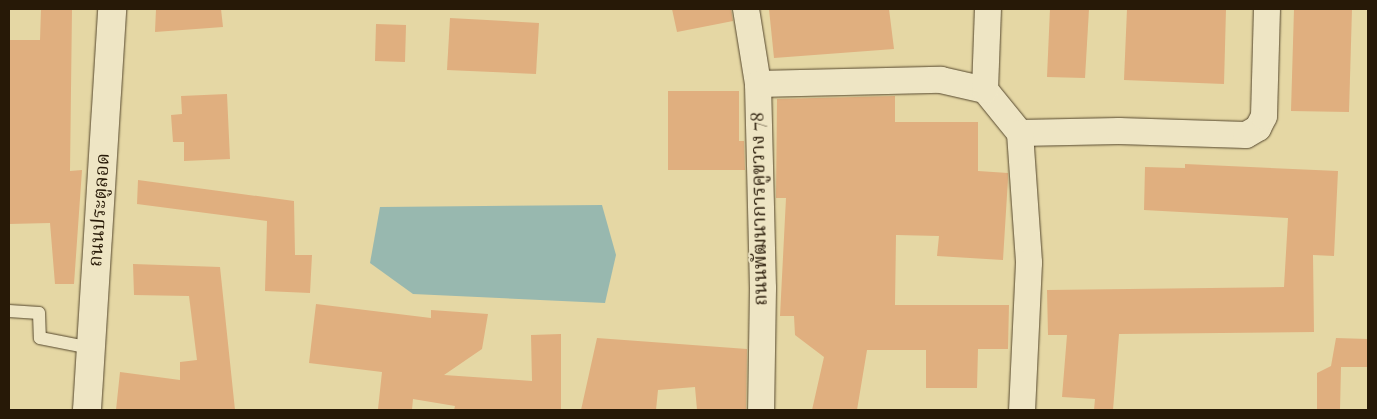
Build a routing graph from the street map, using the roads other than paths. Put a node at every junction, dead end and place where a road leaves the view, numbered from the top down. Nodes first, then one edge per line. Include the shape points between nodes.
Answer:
1 (112, 9) edge
2 (746, 9) edge
3 (988, 9) edge
4 (1267, 9) edge
5 (758, 84) junction
6 (985, 90) junction
7 (1020, 133) junction
8 (9, 311) edge
9 (91, 348) junction
10 (88, 410) edge
11 (761, 410) edge
12 (1022, 410) edge

1 - 9 street, ถนนประตูลอด
2 - 5 street, ถนนพัฒนาการคูขวาง 78
3 - 6 street
4 - 7 street via 1264,116 1258,128 1246,135 1119,131
5 - 6 street via 941,80
5 - 11 street, ถนนพัฒนาการคูขวาง 78 via 763,288
6 - 7 street
7 - 12 street via 1029,263
8 - 9 lane via 39,313 40,338
9 - 10 street, ถนนประตูลอด

